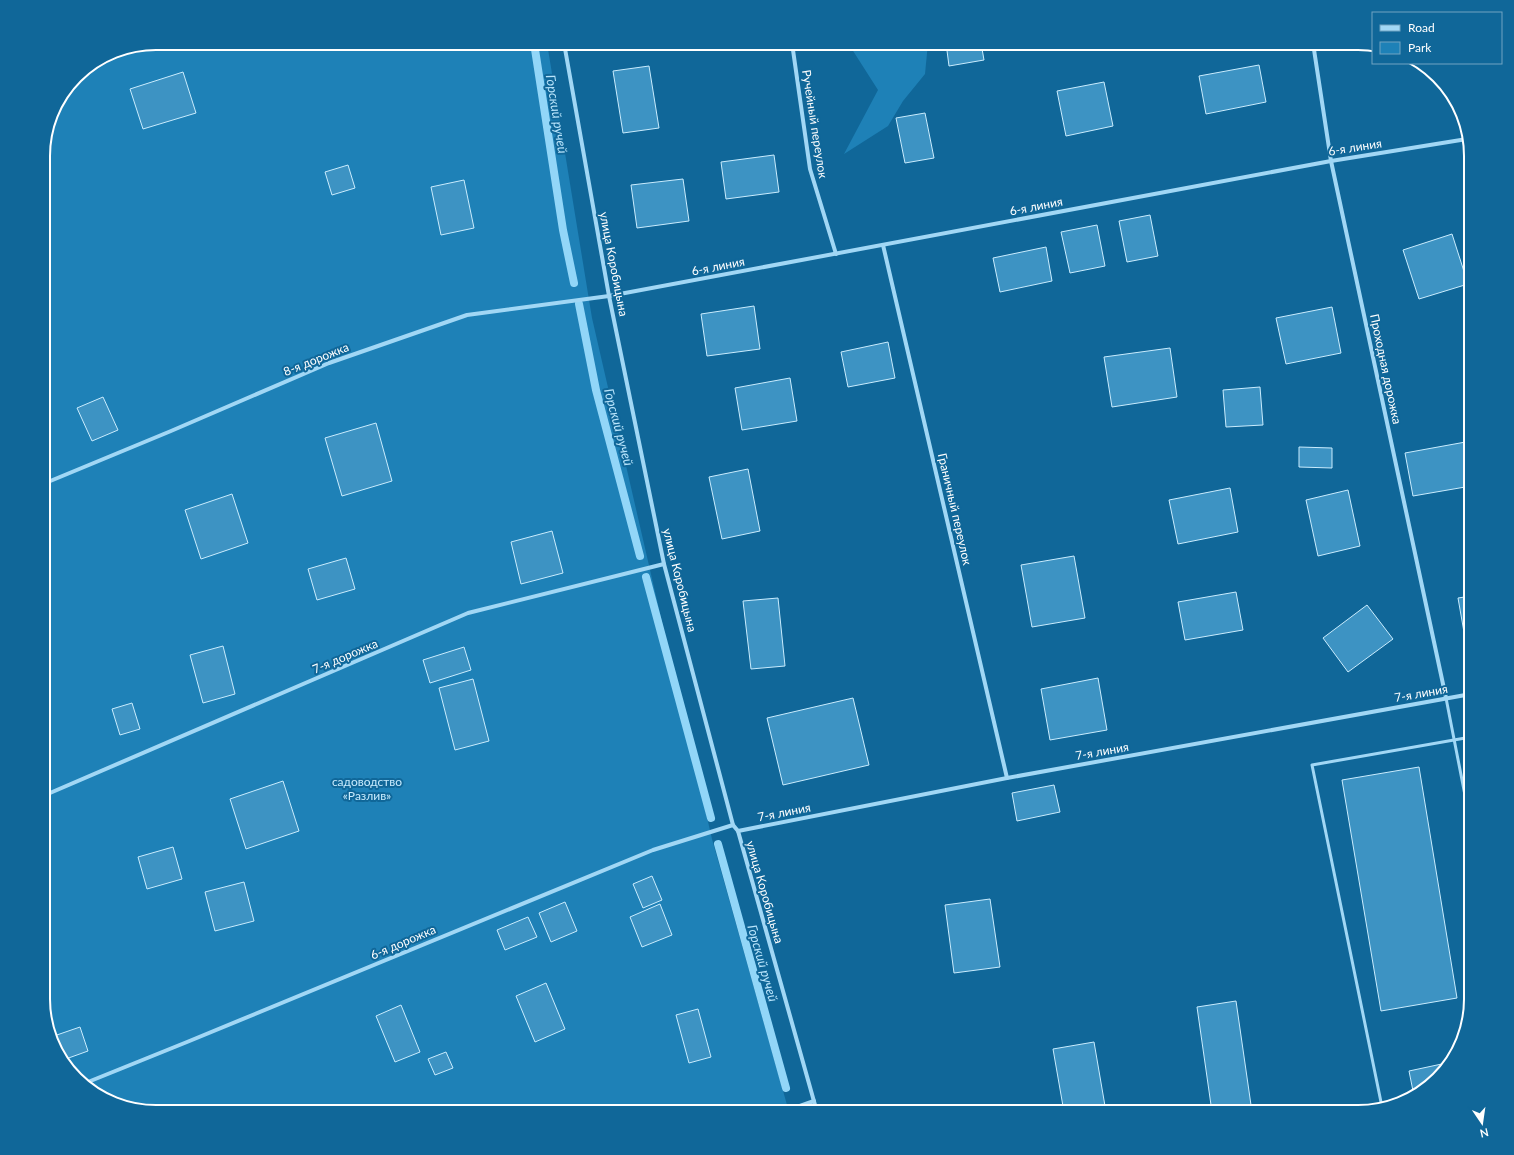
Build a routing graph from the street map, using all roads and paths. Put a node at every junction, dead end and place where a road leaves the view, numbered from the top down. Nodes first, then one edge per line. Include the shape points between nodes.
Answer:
1 (565, 50) edge
2 (793, 50) edge
3 (1314, 50) edge
4 (1463, 140) edge
5 (1331, 161) junction
6 (883, 245) junction
7 (836, 254) junction
8 (609, 296) junction
9 (50, 481) edge
10 (664, 564) junction
11 (1464, 695) edge
12 (1446, 698) junction
13 (1464, 738) edge
14 (1454, 740) junction
15 (1006, 778) junction
16 (1464, 791) edge
17 (50, 793) edge
18 (733, 825) junction
19 (738, 831) junction
20 (89, 1081) edge
21 (814, 1101) junction
22 (1381, 1102) edge
23 (802, 1105) edge
24 (815, 1105) edge

1 - 8 street, улица Коробицына
2 - 7 street, Ручейный переулок via 810,169
3 - 5 street, Проходная дорожка
4 - 5 street, 6-я линия
5 - 6 street, 6-я линия
5 - 12 street, Проходная дорожка
6 - 7 street, 6-я линия
6 - 15 street, Граничный переулок
7 - 8 street, 6-я линия
8 - 9 street, 8-я дорожка via 467,315 329,363
8 - 10 street, улица Коробицына
10 - 17 street, 7-я дорожка via 468,613
10 - 18 street, улица Коробицына
11 - 12 street, 7-я линия
12 - 14 lane
12 - 15 street, 7-я линия
13 - 14 lane
14 - 16 lane
14 - 22 lane via 1312,765
15 - 19 street, 7-я линия
18 - 19 street, улица Коробицына
18 - 20 street, 6-я дорожка via 653,850
19 - 21 street, улица Коробицына
21 - 23 street
21 - 24 street, улица Коробицына

